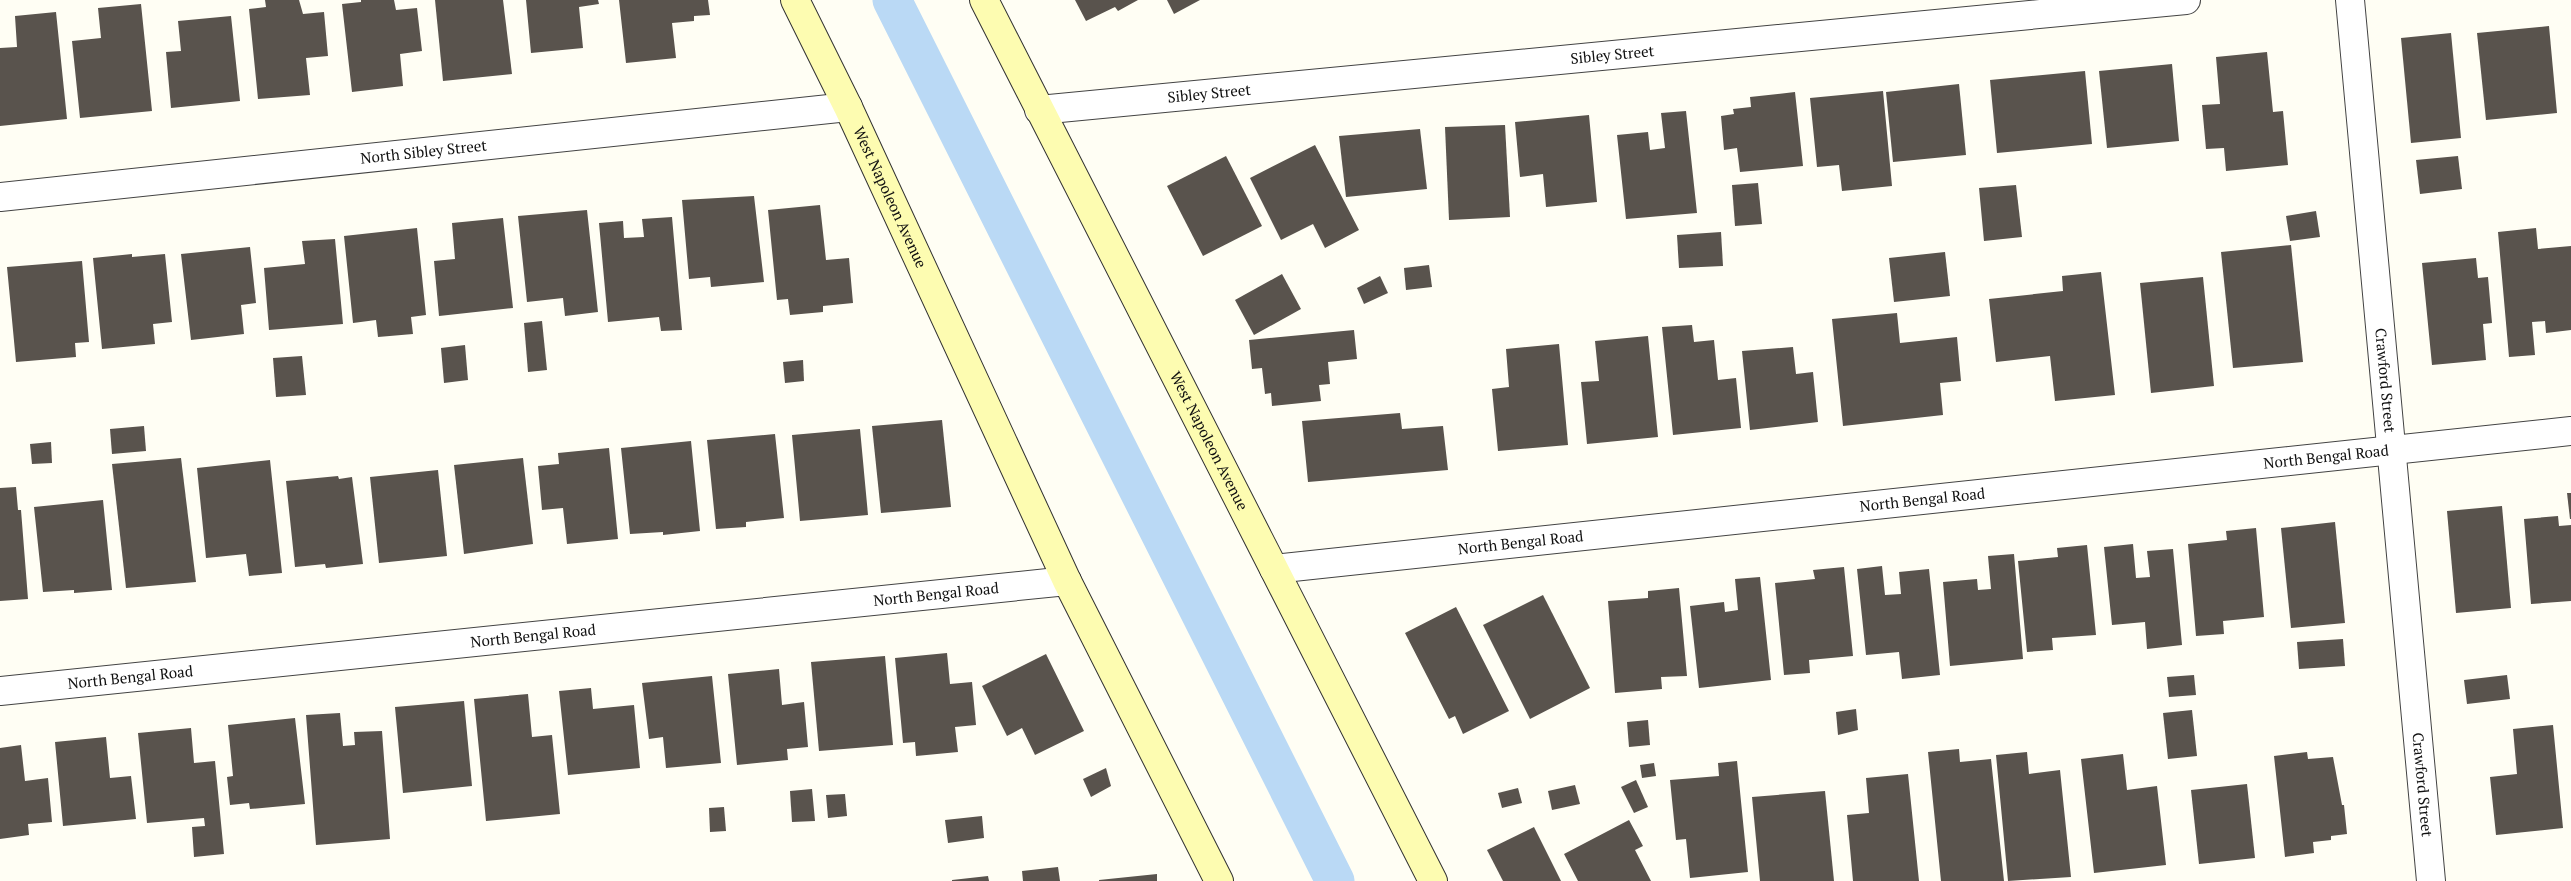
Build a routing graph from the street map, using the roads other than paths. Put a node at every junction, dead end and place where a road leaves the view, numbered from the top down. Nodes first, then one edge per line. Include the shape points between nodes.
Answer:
1 (794, 0) edge
2 (984, 0) edge
3 (2186, 0) edge
4 (2350, 0) edge
5 (848, 107) junction
6 (1039, 110) junction
7 (0, 197) edge
8 (2571, 431) edge
9 (2390, 450) junction
10 (1274, 569) junction
11 (1068, 581) junction
12 (0, 691) edge
13 (1219, 881) edge
14 (1433, 881) edge
15 (2431, 881) edge

1 - 5 main road, West Napoleon Avenue
2 - 6 main road, West Napoleon Avenue
3 - 6 street, Sibley Street
4 - 9 street, Crawford Street
5 - 7 street, North Sibley Street
5 - 11 main road, West Napoleon Avenue
6 - 10 main road, West Napoleon Avenue
8 - 9 street, North Bengal Road
9 - 10 street, North Bengal Road
9 - 15 street, Crawford Street
10 - 14 main road, West Napoleon Avenue
11 - 12 street, North Bengal Road
11 - 13 main road, West Napoleon Avenue

